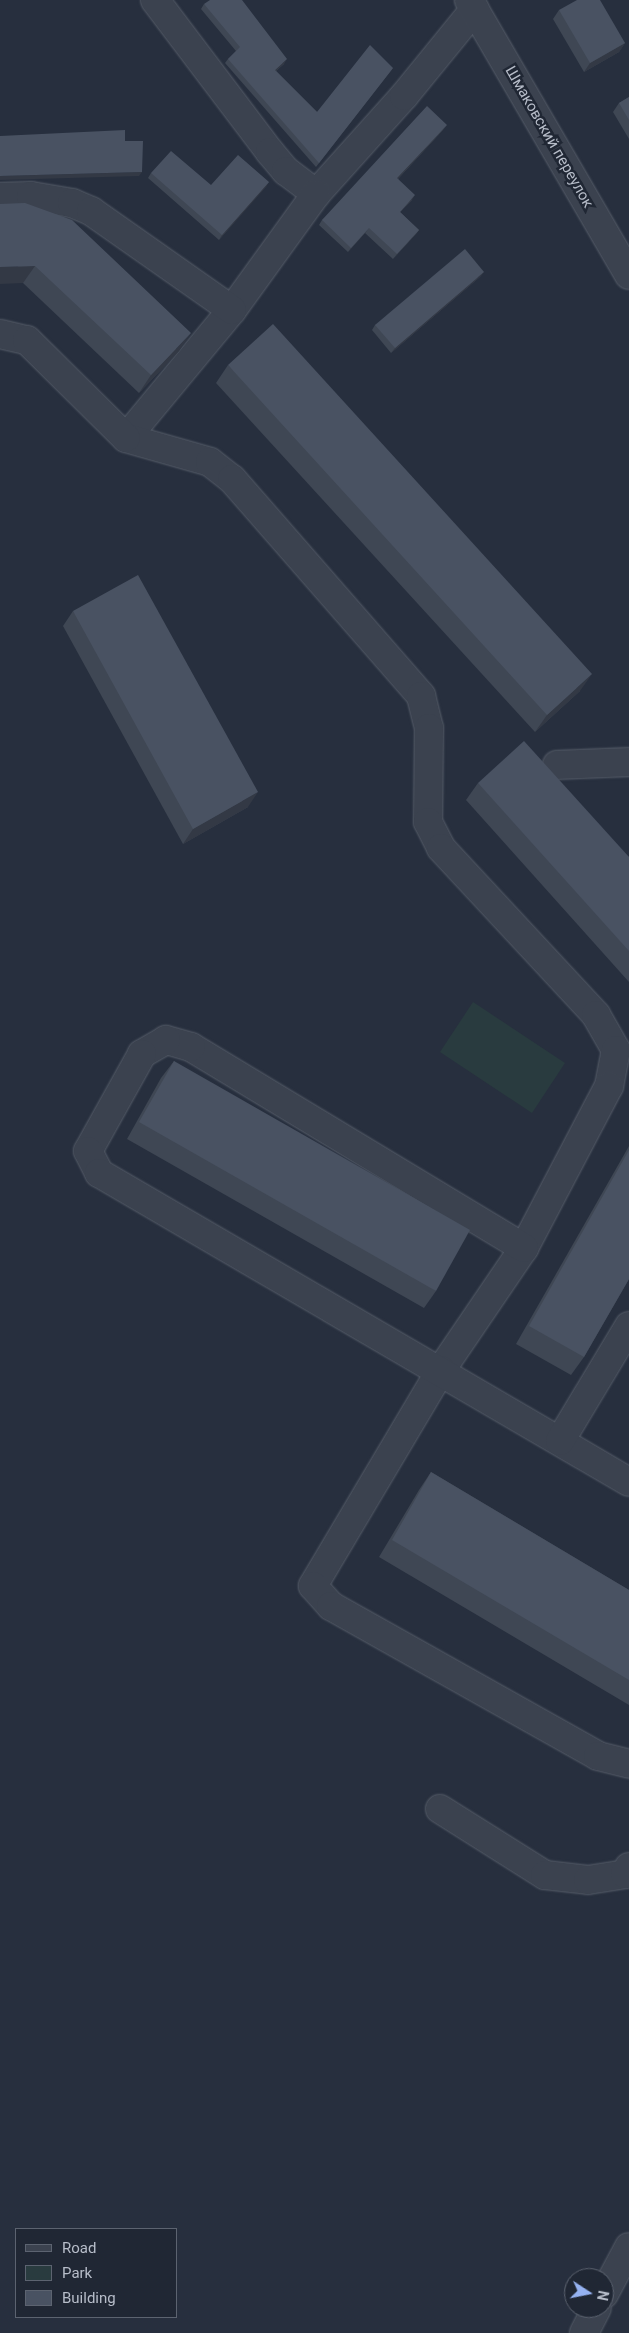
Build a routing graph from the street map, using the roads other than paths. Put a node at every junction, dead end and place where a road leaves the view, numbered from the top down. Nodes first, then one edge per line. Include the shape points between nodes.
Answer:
1 (155, 0) edge
2 (472, 4) edge
3 (316, 194) junction
4 (0, 196) edge
5 (629, 275) edge
6 (232, 310) junction
7 (0, 334) edge
8 (126, 438) junction
9 (629, 762) edge
10 (557, 765) dead end
11 (524, 1248) junction
12 (629, 1326) edge
13 (441, 1370) junction
14 (560, 1441) junction
15 (629, 1482) edge
16 (629, 1764) edge
17 (440, 1809) dead end
18 (629, 1867) edge
19 (629, 2247) edge
20 (614, 2275) edge
21 (592, 2318) edge
22 (584, 2333) edge

1 - 3 street via 270,152 286,171
2 - 3 street via 404,96
2 - 5 street, Шмаковский переулок
3 - 6 street
4 - 6 street via 31,196 91,211
6 - 8 street
7 - 8 street via 27,340
8 - 11 street via 210,462 232,479 421,696 430,728 428,822 441,848 596,1015 616,1050 609,1086
9 - 10 street
11 - 13 street
11 - 13 street via 191,1046 166,1040 142,1054 88,1152 99,1173
12 - 14 street
13 - 14 street
13 - 16 street via 313,1586 331,1606 348,1616 598,1756
14 - 15 street
17 - 18 street via 545,1875 588,1880 625,1874
19 - 20 street
21 - 22 street

